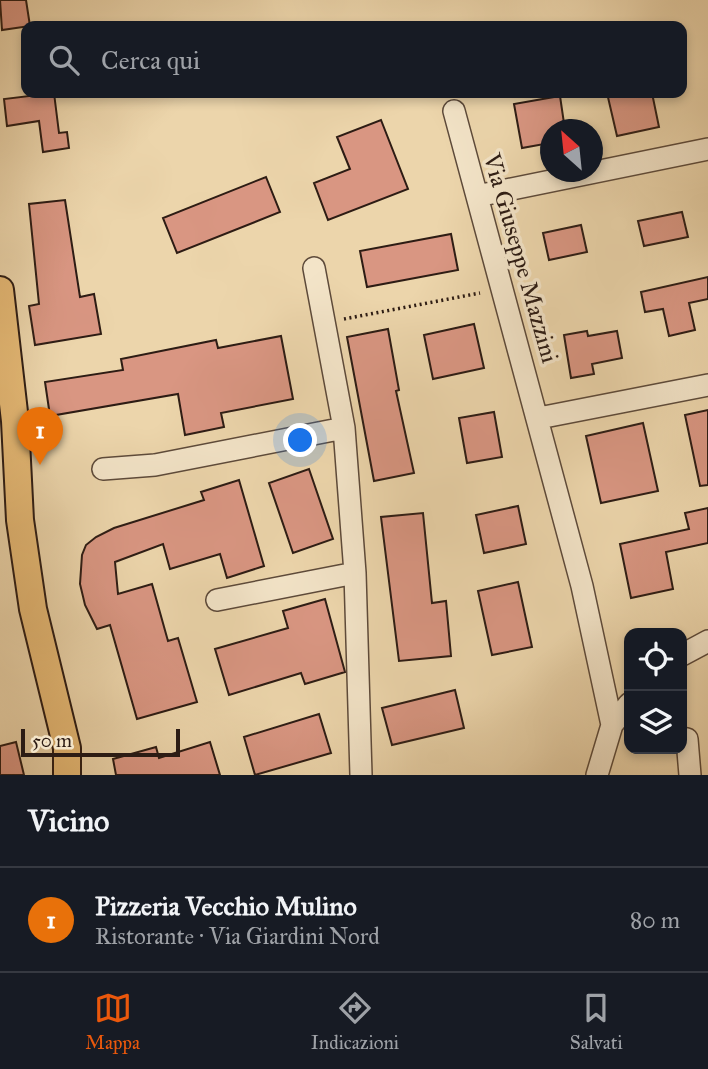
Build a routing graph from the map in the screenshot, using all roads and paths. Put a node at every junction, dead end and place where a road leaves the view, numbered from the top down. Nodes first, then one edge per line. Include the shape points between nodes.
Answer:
1 (454, 111) dead end
2 (708, 149) edge
3 (477, 196) junction
4 (314, 268) dead end
5 (503, 288) junction
6 (0, 290) edge
7 (324, 323) junction
8 (708, 385) edge
9 (539, 418) junction
10 (7, 419) edge
11 (344, 428) junction
12 (103, 470) dead end
13 (355, 573) junction
14 (217, 600) dead end
15 (708, 641) edge
16 (687, 652) edge
17 (621, 727) edge
18 (687, 739) edge
19 (66, 748) junction
20 (67, 775) edge
21 (80, 775) edge
22 (361, 775) edge
23 (597, 775) edge
24 (690, 775) edge

1 - 3 street, Via Giuseppe Mazzini
2 - 3 street
3 - 5 street, Via Giuseppe Mazzini
4 - 7 street
5 - 7 path
5 - 9 street, Via Giuseppe Mazzini
6 - 10 main road
7 - 11 street
8 - 9 street
9 - 17 street, Via Giuseppe Mazzini
10 - 19 main road via 33,609
11 - 12 street via 155,465
11 - 13 street
13 - 14 street
13 - 22 street
15 - 16 street
17 - 23 street, Via Giuseppe Mazzini
18 - 24 street
19 - 20 main road
19 - 21 main road

